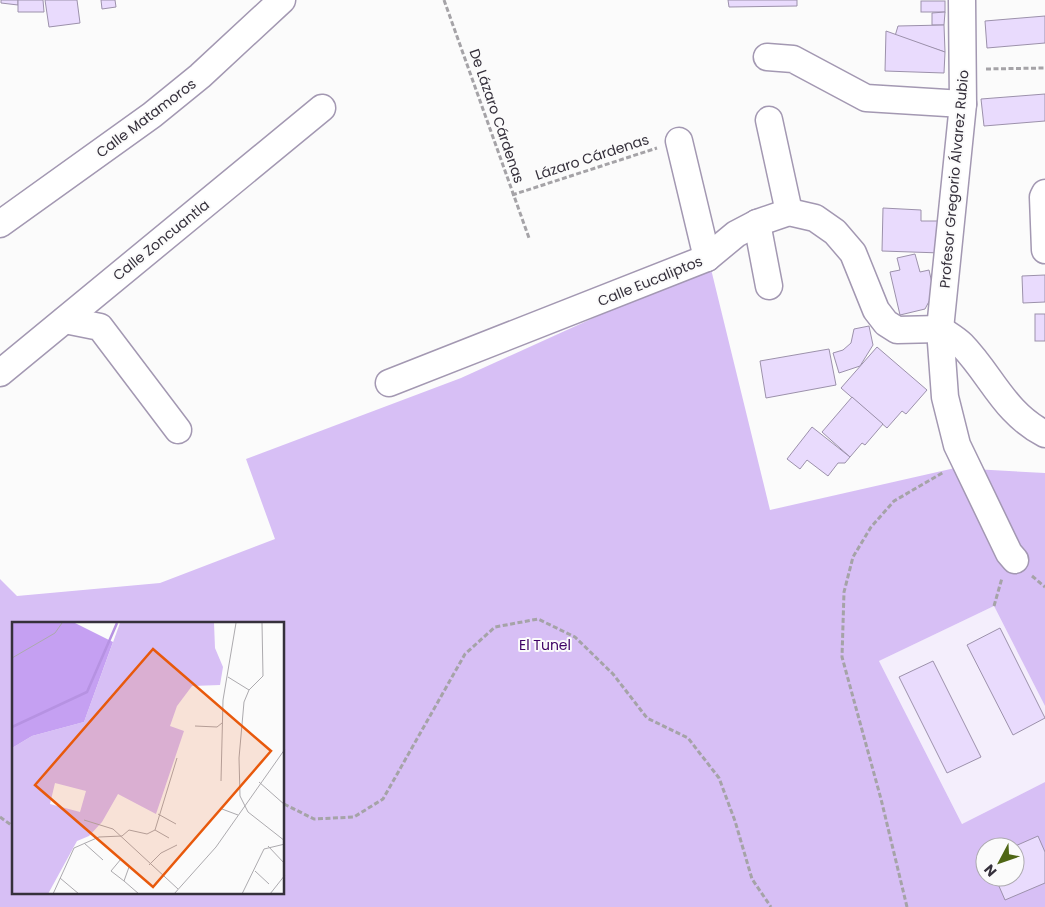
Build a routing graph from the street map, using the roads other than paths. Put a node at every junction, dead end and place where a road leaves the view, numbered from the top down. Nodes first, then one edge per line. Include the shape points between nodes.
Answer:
1 (282, 0) edge
2 (962, 0) edge
3 (768, 57) dead end
4 (963, 104) junction
5 (322, 108) dead end
6 (769, 120) dead end
7 (679, 141) road end
8 (1045, 192) edge
9 (789, 212) junction
10 (757, 222) junction
11 (0, 224) edge
12 (1045, 250) edge
13 (707, 258) junction
14 (769, 286) dead end
15 (65, 320) junction
16 (940, 328) junction
17 (0, 373) edge
18 (389, 383) dead end
19 (178, 430) dead end
20 (1045, 434) edge
21 (1015, 560) dead end

1 - 11 street, Calle Matamoros via 152,116
2 - 4 street, Profesor Gregorio Álvarez Rubio
3 - 4 street via 793,59 866,98
4 - 16 street, Profesor Gregorio Álvarez Rubio
5 - 15 street, Calle Zoncuantla
6 - 9 street
7 - 13 street
8 - 12 street
9 - 10 street, Calle Eucaliptos
9 - 16 street via 815,218 835,232 853,254 876,310 886,323 897,330
10 - 13 street, Calle Eucaliptos via 736,234
10 - 14 street
13 - 18 street, Calle Eucaliptos
15 - 17 street, Calle Zoncuantla
15 - 19 street via 100,327
16 - 20 street via 962,345 1006,404 1029,426
16 - 21 street, Profesor Gregorio Álvarez Rubio via 944,397 957,445

